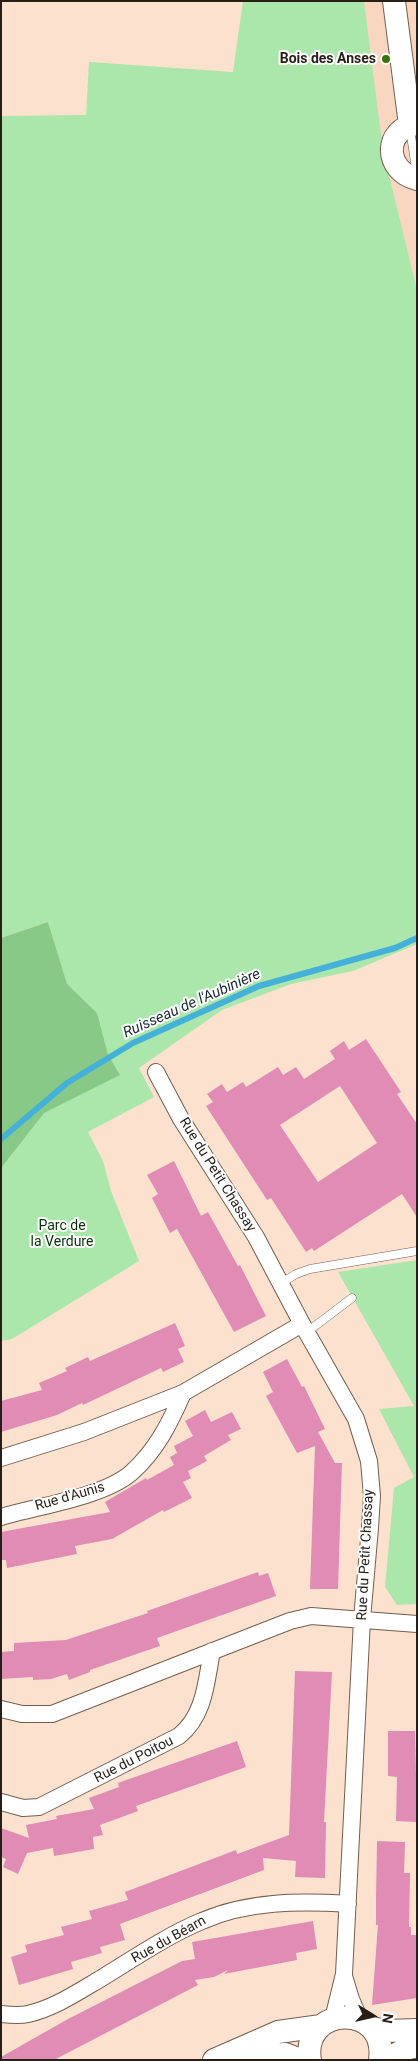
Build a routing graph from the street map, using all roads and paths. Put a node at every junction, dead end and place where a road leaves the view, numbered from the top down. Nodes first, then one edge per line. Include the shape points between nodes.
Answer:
1 (394, 1) edge
2 (413, 124) edge
3 (417, 178) edge
4 (156, 1072) dead end
5 (417, 1251) edge
6 (280, 1284) junction
7 (352, 1298) dead end
8 (304, 1328) junction
9 (183, 1393) junction
10 (1, 1458) edge
11 (1, 1517) edge
12 (362, 1619) junction
13 (417, 1624) edge
14 (212, 1651) junction
15 (1, 1708) edge
16 (1, 1802) edge
17 (348, 1904) junction
18 (344, 1974) junction
19 (1, 2014) edge
20 (327, 2022) junction
21 (366, 2024) junction
22 (417, 2030) edge
23 (417, 2046) edge
24 (214, 2060) edge
25 (226, 2060) edge
26 (300, 2060) edge
27 (310, 2060) edge
28 (380, 2060) edge
29 (386, 2060) edge

1 - 2 street
2 - 3 street via 397,135 392,151 396,167 409,177
4 - 6 street, Rue du Petit Chassay via 256,1237
5 - 6 lane via 310,1269
6 - 8 street, Rue du Petit Chassay
7 - 8 lane
8 - 9 street
8 - 12 street, Rue du Petit Chassay via 356,1419 369,1461 371,1520
9 - 10 street via 84,1432
9 - 11 street, Rue d'Aunis via 161,1438 130,1474 90,1493
12 - 13 street
12 - 14 street via 311,1616
12 - 17 street, Rue du Petit Chassay
14 - 15 street via 52,1714 22,1714
14 - 16 street, Rue du Poitou via 202,1703 192,1723 180,1736 39,1807 23,1808
17 - 18 street, Rue du Petit Chassay
17 - 19 street, Rue du Béarn via 269,1904 222,1913 176,1934 51,2007 26,2014
18 - 20 street, Rue du Petit Chassay
18 - 21 street, Rue du Petit Chassay via 351,1999
20 - 21 street via 346,2016
20 - 24 street via 278,2032
20 - 27 street via 312,2039
21 - 22 street via 386,2031
21 - 28 street via 380,2045
23 - 29 street
25 - 26 street via 281,2054

